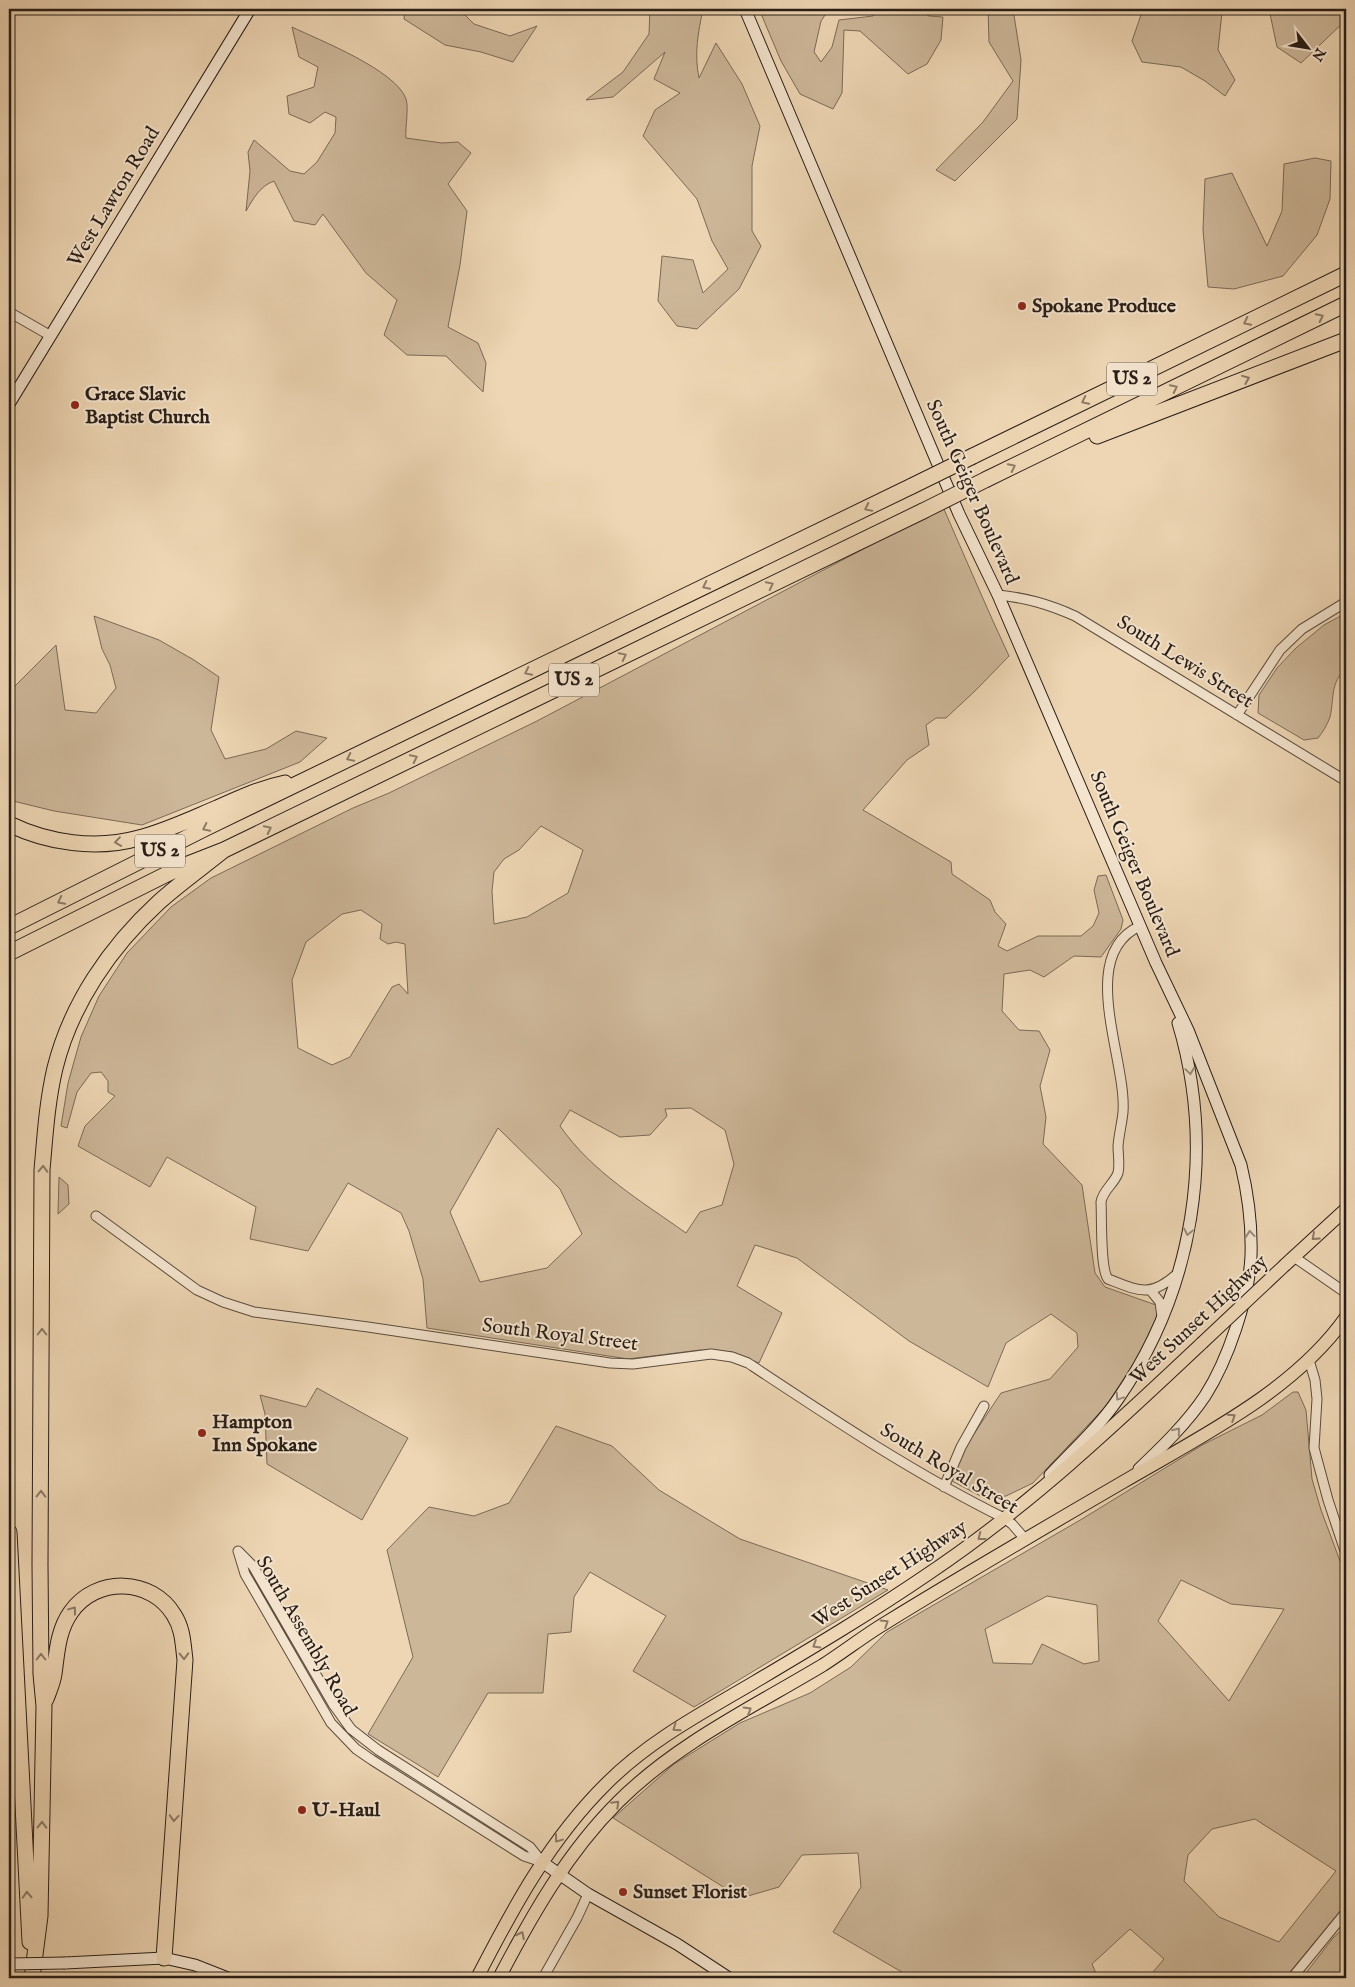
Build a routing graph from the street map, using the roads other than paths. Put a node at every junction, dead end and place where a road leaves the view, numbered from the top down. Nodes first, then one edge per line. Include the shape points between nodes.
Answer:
1 (250, 9) edge
2 (745, 9) edge
3 (1346, 270) edge
4 (1346, 274) edge
5 (1291, 301) junction
6 (1346, 304) edge
7 (9, 312) edge
8 (51, 336) junction
9 (1346, 340) edge
10 (9, 404) edge
11 (1036, 456) junction
12 (998, 596) junction
13 (1346, 602) edge
14 (1237, 715) junction
15 (313, 776) junction
16 (1346, 781) edge
17 (9, 824) edge
18 (224, 850) junction
19 (1140, 926) junction
20 (9, 927) edge
21 (9, 953) edge
22 (1168, 990) junction
23 (1346, 1209) edge
24 (96, 1216) dead end
25 (1289, 1261) junction
26 (1177, 1274) junction
27 (1151, 1291) junction
28 (1346, 1293) edge
29 (1346, 1317) edge
30 (1163, 1318) junction
31 (1309, 1360) junction
32 (984, 1406) dead end
33 (1130, 1478) junction
34 (944, 1487) junction
35 (1019, 1507) junction
36 (1004, 1518) junction
37 (9, 1532) edge
38 (1026, 1540) junction
39 (1346, 1554) edge
40 (44, 1706) junction
41 (542, 1862) junction
42 (560, 1874) junction
43 (588, 1894) junction
44 (1346, 1912) edge
45 (164, 1958) junction
46 (9, 1964) edge
47 (32, 1978) edge
48 (228, 1978) edge
49 (477, 1978) edge
50 (499, 1978) edge
51 (543, 1978) edge
52 (729, 1978) edge
53 (1292, 1978) edge

1 - 8 street, West Lawton Road
2 - 12 street, South Geiger Boulevard via 959,514
3 - 5 highway
4 - 5 highway, US 2
5 -> 15 highway, US 2, bridge
11 -> 6 highway, US 2
7 - 8 street
8 - 10 street, West Lawton Road
11 -> 9 highway via 1076,444
18 -> 11 highway, US 2, bridge
12 - 14 street, South Lewis Street via 1025,598 1075,616
12 - 19 street, South Geiger Boulevard
13 - 14 street via 1302,629 1280,650
14 - 16 street, South Lewis Street
15 -> 17 highway via 265,788 172,827 115,843 54,840
15 -> 20 highway, US 2
18 - 21 highway, US 2 via 183,866
40 -> 18 highway, US 2 via 40,1564 42,1170 47,1113 56,1068 70,1022 109,957 159,902
19 - 22 street, South Geiger Boulevard
19 - 27 street via 1120,941 1109,974 1110,1023 1123,1111 1118,1171 1101,1202 1102,1240 1107,1278 1131,1288
22 -> 26 street via 1188,1054 1197,1130 1194,1203
33 -> 22 street via 1168,1442 1213,1382 1239,1316 1251,1258 1246,1185 1241,1165 1205,1070
23 -> 25 main road, West Sunset Highway
24 - 34 street, South Royal Street via 197,1290 254,1312 616,1364 711,1354 740,1360
25 - 28 street
25 - 35 main road, West Sunset Highway, bridge via 1101,1438
26 - 27 street
26 - 30 street
27 - 30 street via 1160,1302
29 - 31 main road, West Sunset Highway
30 -> 35 street via 1137,1370 1100,1423
33 -> 31 main road, West Sunset Highway via 1258,1400
31 - 39 street via 1317,1398 1314,1448
32 - 34 street
33 - 38 main road, West Sunset Highway
34 - 36 street, South Royal Street
35 - 36 main road, West Sunset Highway
36 - 38 street, South Royal Street
36 -> 41 main road, West Sunset Highway via 883,1604 658,1741 607,1783 560,1836
47 -> 37 highway
42 -> 38 main road, West Sunset Highway via 607,1813 670,1758 827,1662 884,1623
40 -> 45 highway via 54,1676 62,1630 71,1611 91,1593 113,1586 134,1587 155,1595 173,1614 183,1637 185,1660
47 -> 40 highway, US 2 via 40,1916
41 - 41 street, South Assembly Road via 530,1847 378,1750 351,1729 333,1704 253,1566 238,1551 250,1582 331,1723 344,1737 364,1755 433,1799 524,1856
41 - 42 street, South Assembly Road
41 - 49 main road, West Sunset Highway
42 - 43 street, South Assembly Road
50 -> 42 main road, West Sunset Highway via 538,1905
43 - 51 street
43 - 52 street, South Assembly Road via 677,1944
44 - 53 street
45 - 46 street, bridge
45 - 48 street via 195,1965

